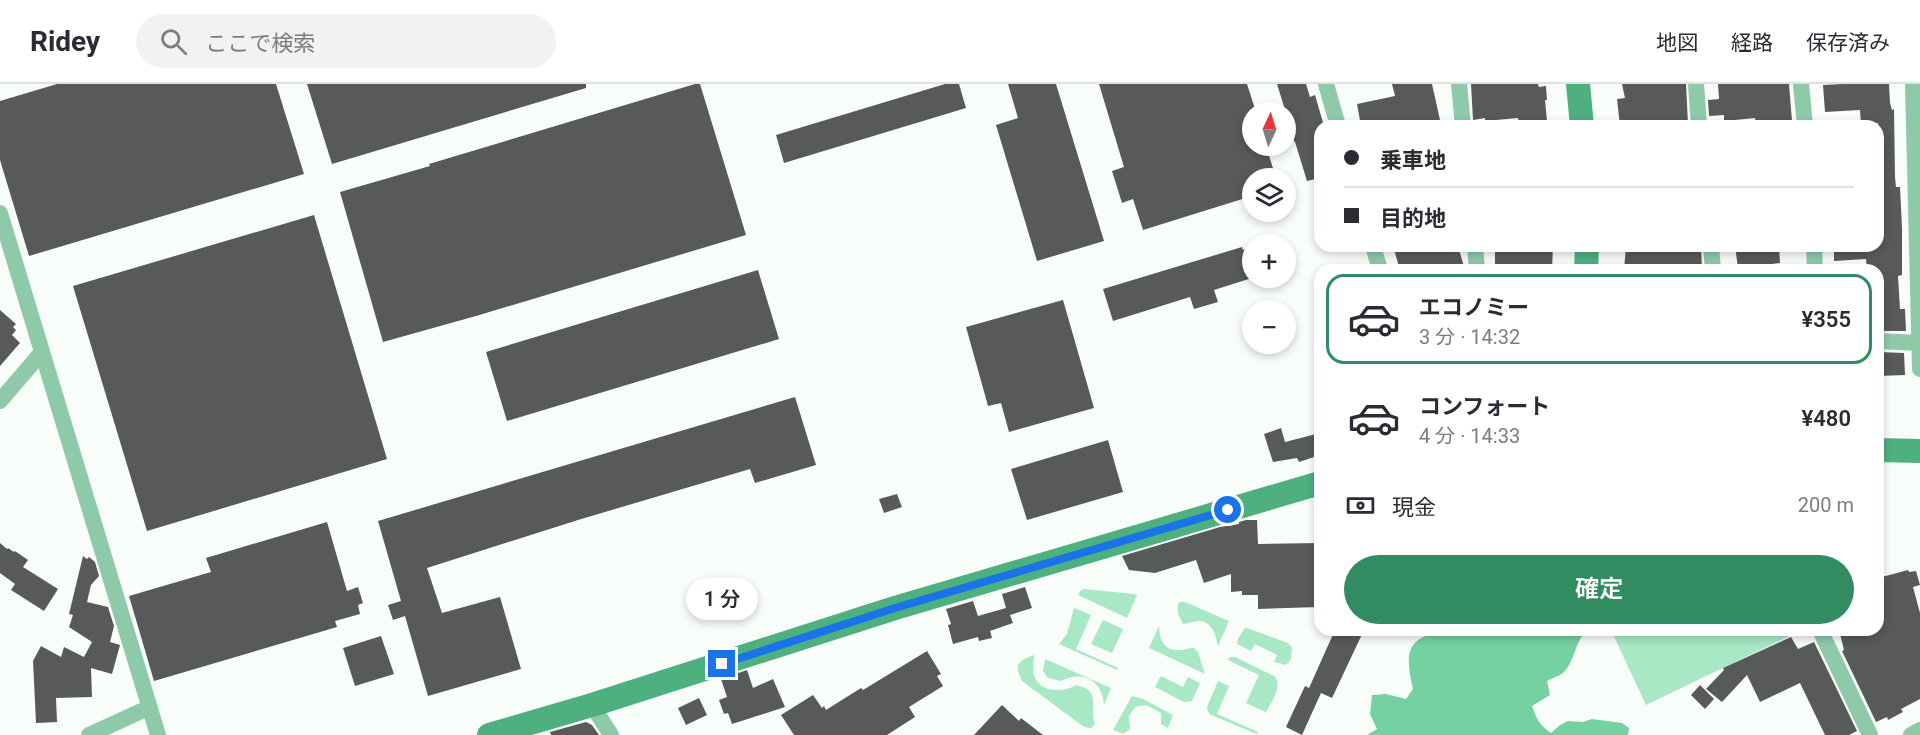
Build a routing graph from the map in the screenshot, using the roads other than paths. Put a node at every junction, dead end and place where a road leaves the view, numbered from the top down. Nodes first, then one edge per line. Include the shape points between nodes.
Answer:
1 (1326, 84) edge
2 (1459, 84) edge
3 (1578, 84) edge
4 (1695, 84) edge
5 (1801, 84) edge
6 (1913, 84) edge
7 (1336, 120) edge
8 (1462, 120) edge
9 (1581, 120) edge
10 (1699, 120) edge
11 (1804, 120) edge
12 (0, 213) edge
13 (1884, 341) edge
14 (1919, 343) edge
15 (42, 352) junction
16 (1920, 369) edge
17 (0, 401) edge
18 (1884, 450) edge
19 (1920, 451) edge
20 (1314, 485) edge
21 (1823, 636) edge
22 (592, 705) junction
23 (148, 708) junction
24 (1920, 730) edge
25 (89, 735) edge
26 (158, 735) edge
27 (489, 735) edge
28 (611, 735) edge
29 (1870, 735) edge
30 (1911, 735) edge

1 - 7 street
2 - 8 street
3 - 9 street
4 - 10 street
5 - 11 street
6 - 14 street
12 - 15 street
13 - 14 street
14 - 16 street
15 - 17 street
15 - 23 street
18 - 19 street
20 - 22 street via 906,605
21 - 29 street
22 - 27 street
22 - 28 street
23 - 25 street
23 - 26 street
24 - 30 street

